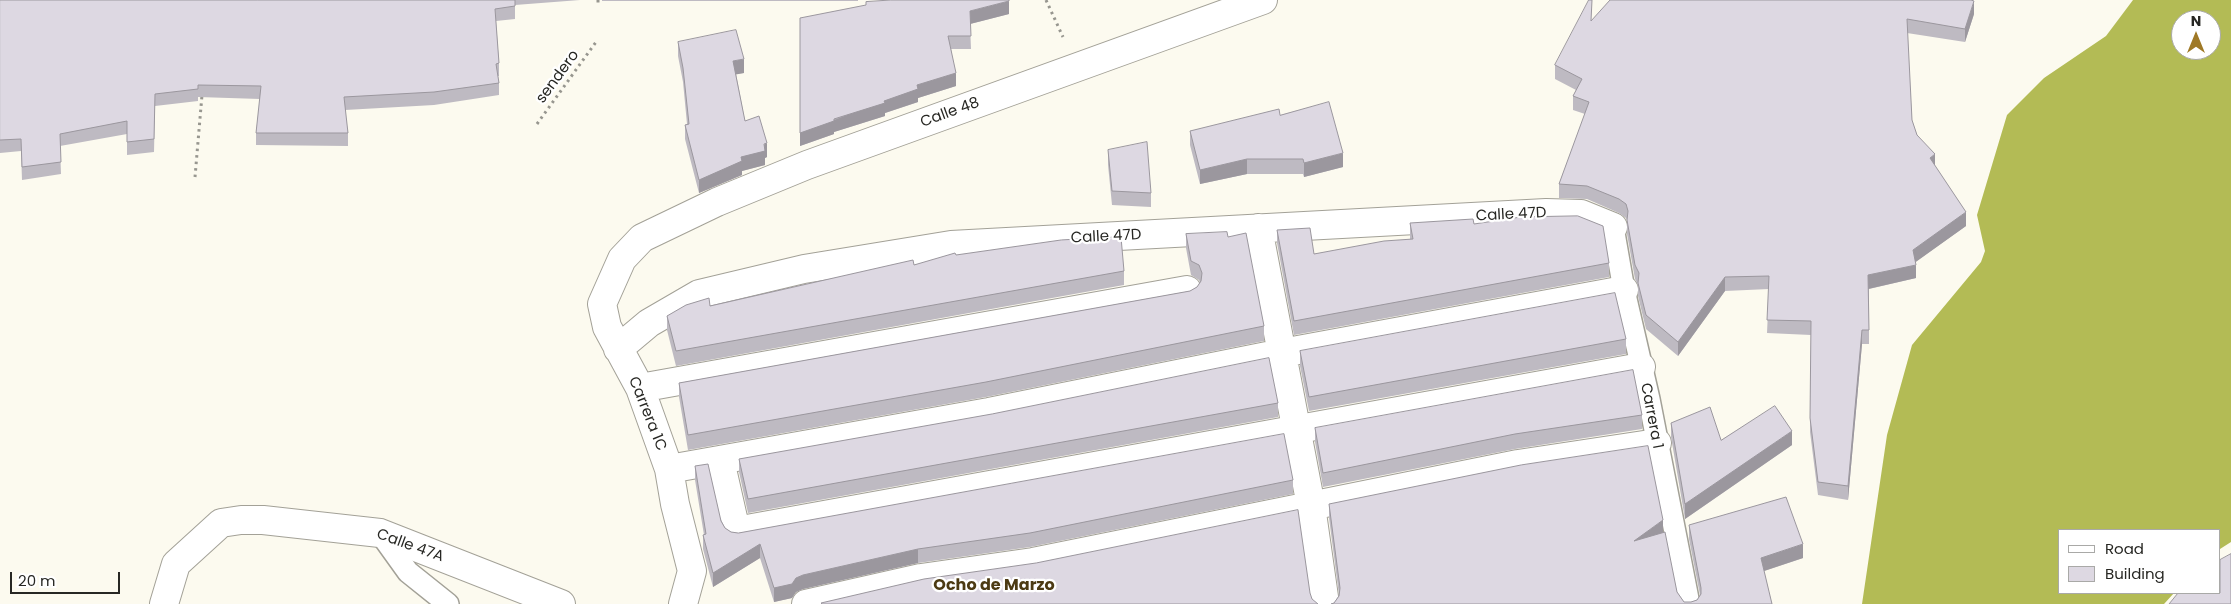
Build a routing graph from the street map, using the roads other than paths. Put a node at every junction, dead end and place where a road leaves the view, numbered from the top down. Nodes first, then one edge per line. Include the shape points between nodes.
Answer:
1 (1263, 0) edge
2 (1613, 227) joint
3 (1258, 228) junction
4 (642, 238) joint
5 (1187, 290) edge
6 (1624, 290) junction
7 (618, 349) junction
8 (1282, 353) junction
9 (1641, 367) junction
10 (640, 388) junction
11 (1297, 429) junction
12 (1657, 442) junction
13 (720, 460) junction
14 (669, 469) junction
15 (1312, 506) junction
16 (380, 533) junction
17 (164, 604) edge
18 (448, 604) edge
19 (561, 604) edge
20 (683, 604) edge
21 (806, 604) edge
22 (1326, 604) edge
23 (1689, 604) edge

1 - 4 street, Calle 48 via 807,165 717,202
2 - 3 street, Calle 47D via 1580,214 1546,213
2 - 6 lane, Carrera 1
3 - 7 street, Calle 47D via 950,245 804,269 699,294 649,323
3 - 8 street
4 - 7 street, Carrera 1C via 622,259 602,304 607,327
5 - 10 street
6 - 8 street
6 - 9 lane, Carrera 1
7 - 10 street, Carrera 1C
8 - 11 street
8 - 13 street via 990,412
9 - 11 street
9 - 12 lane, Carrera 1
10 - 14 street, Carrera 1C
11 - 13 street via 736,531
11 - 15 street
12 - 15 street via 1518,464
12 - 23 lane, Carrera 1
13 - 14 street
14 - 20 street, Carrera 1C via 692,571
15 - 21 street via 1033,562 921,578
15 - 22 street
16 - 17 street, Calle 47A via 263,520 221,523 176,564
16 - 18 lane via 408,572
16 - 19 street, Calle 47A

